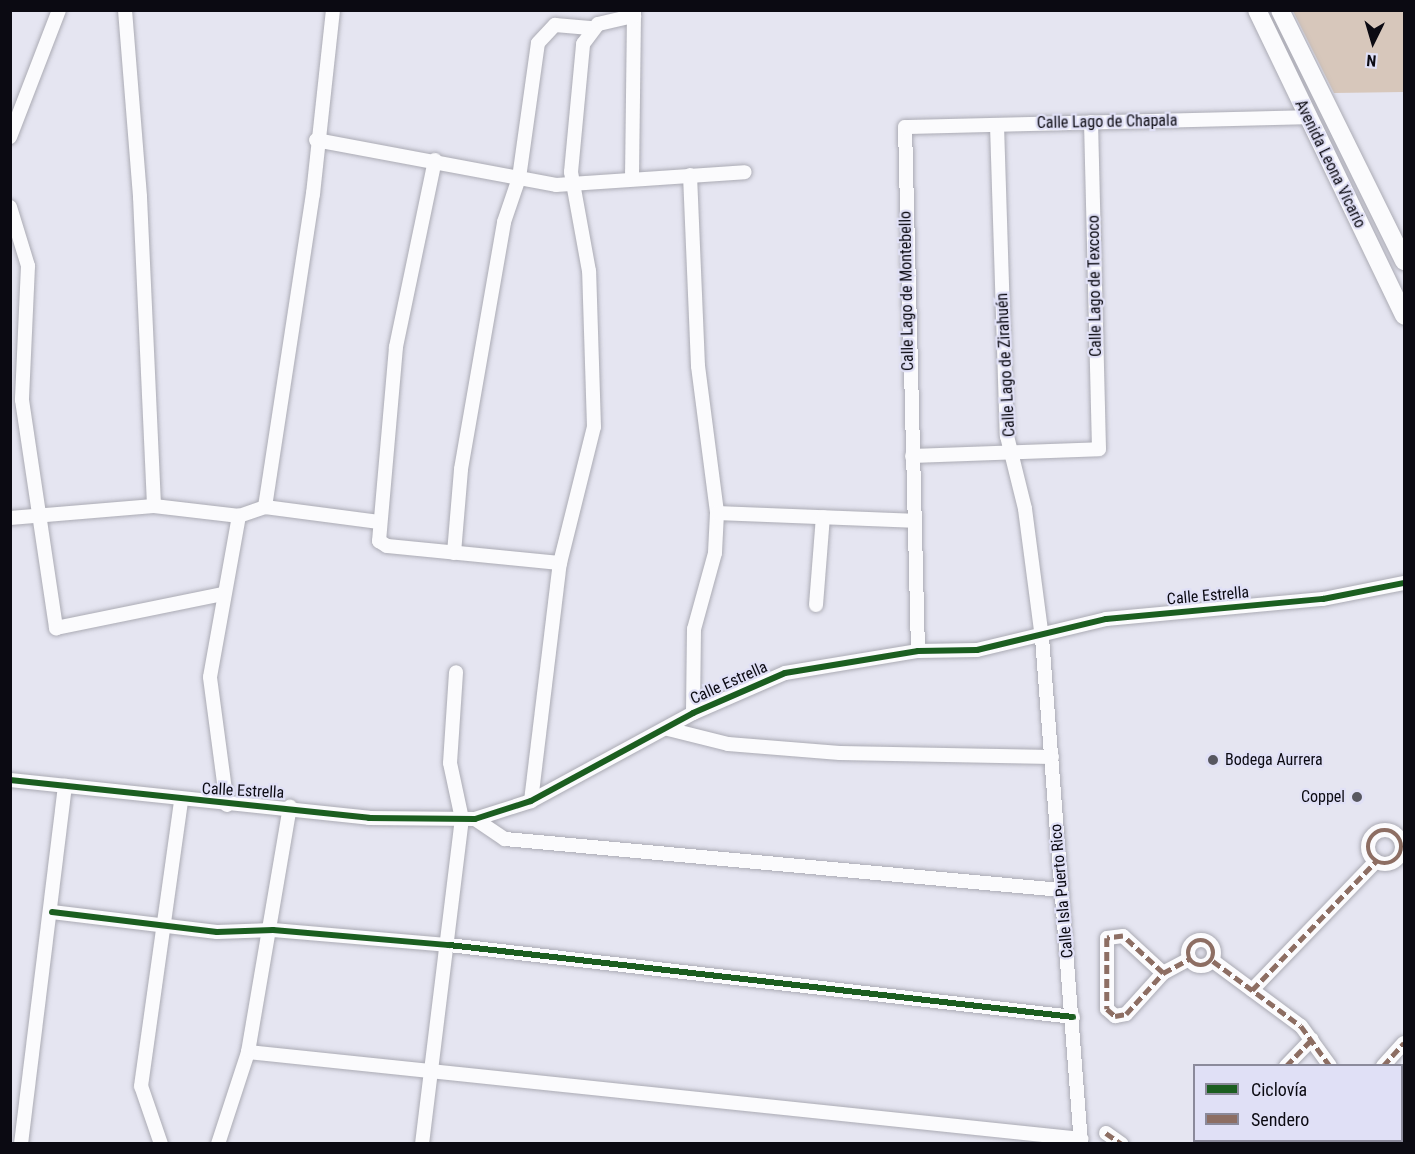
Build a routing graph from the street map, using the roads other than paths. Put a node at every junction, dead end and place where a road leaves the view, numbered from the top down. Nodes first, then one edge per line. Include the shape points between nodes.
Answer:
1 (59, 10) edge
2 (124, 10) edge
3 (333, 10) edge
4 (1257, 10) edge
5 (1280, 10) edge
6 (634, 13) edge
7 (593, 28) junction
8 (1308, 117) junction
9 (1091, 123) junction
10 (997, 125) junction
11 (905, 127) joint
12 (10, 137) edge
13 (316, 140) junction
14 (435, 160) junction
15 (745, 172) dead end
16 (690, 175) junction
17 (519, 178) junction
18 (632, 178) junction
19 (574, 185) junction
20 (10, 207) edge
21 (1404, 261) edge
22 (1404, 316) edge
23 (1012, 453) junction
24 (912, 456) junction
25 (154, 506) junction
26 (265, 507) junction
27 (717, 513) junction
28 (37, 516) junction
29 (239, 516) junction
30 (10, 518) edge
31 (823, 518) junction
32 (912, 521) junction
33 (379, 522) junction
34 (454, 553) junction
35 (560, 563) junction
36 (1404, 583) edge
37 (223, 594) junction
38 (816, 605) dead end
39 (1042, 638) junction
40 (918, 651) junction
41 (456, 672) dead end
42 (693, 713) junction
43 (668, 729) junction
44 (1052, 757) junction
45 (10, 780) edge
46 (65, 786) junction
47 (181, 800) junction
48 (531, 801) junction
49 (227, 805) junction
50 (290, 807) junction
51 (468, 819) junction
52 (1376, 861) dead end
53 (1061, 890) junction
54 (52, 912) junction
55 (160, 924) junction
56 (273, 930) junction
57 (449, 945) junction
58 (1189, 959) junction
59 (1213, 961) junction
60 (1163, 973) junction
61 (1252, 990) junction
62 (1073, 1017) junction
63 (1312, 1039) junction
64 (1404, 1043) edge
65 (248, 1052) junction
66 (1287, 1064) edge
67 (1329, 1064) edge
68 (1384, 1064) edge
69 (432, 1069) junction
70 (1106, 1133) dead end
71 (1081, 1141) edge
72 (21, 1143) edge
73 (161, 1143) edge
74 (218, 1143) edge
75 (422, 1143) edge
76 (1122, 1143) edge

1 - 12 street
2 - 25 street via 140,196
3 - 13 street
4 - 8 street, Avenida Leona Vicario
5 - 21 street, Avenida Leona Vicario
6 - 7 street
6 - 18 street
7 - 17 street via 555,25 538,42
7 - 19 street via 583,44
8 - 9 street, Calle Lago de Chapala
8 - 22 street, Avenida Leona Vicario
9 - 10 street, Calle Lago de Chapala
9 - 23 street, Calle Lago de Texcoco via 1100,449
10 - 11 street, Calle Lago de Chapala
10 - 23 street, Calle Lago de Zirahuén via 1006,436
11 - 24 street, Calle Lago de Montebello
13 - 14 street
13 - 26 street via 313,194
14 - 17 street via 499,178
14 - 33 street via 396,347
15 - 16 street
16 - 18 street
16 - 27 street via 698,366
17 - 19 street
17 - 34 street via 504,222 467,434
18 - 19 street
19 - 35 street via 590,281 594,427
20 - 28 street via 28,266 20,357
23 - 24 street
23 - 39 street, Calle Lago de Zirahuén
24 - 32 street, Calle Lago de Montebello
25 - 28 street
25 - 29 street
26 - 29 street
26 - 33 street
27 - 31 street
27 - 42 street via 715,553 694,629
28 - 30 street
28 - 37 street via 56,628
29 - 37 street
31 - 32 street
31 - 38 street
32 - 40 street, Calle Lago de Montebello
33 - 34 street via 380,544
34 - 35 street
35 - 48 street
36 - 39 street, Calle Estrella via 1323,599 1106,619
37 - 49 street via 210,677
39 - 40 street, Calle Estrella via 977,650
39 - 44 street, Calle Isla Puerto Rico
40 - 42 street, Calle Estrella via 785,673
41 - 51 street via 450,763
42 - 43 street, Calle Estrella
43 - 44 street via 728,744 840,753
43 - 48 street, Calle Estrella
44 - 53 street, Calle Isla Puerto Rico
45 - 46 street, Calle Estrella
46 - 47 street, Calle Estrella
46 - 54 street
47 - 49 street, Calle Estrella
47 - 55 street
48 - 51 street, Calle Estrella
49 - 50 street, Calle Estrella
50 - 51 street, Calle Estrella via 369,818
50 - 56 street
51 - 53 street via 506,840
51 - 57 street
52 - 61 street
53 - 62 street, Calle Isla Puerto Rico
54 - 55 street
54 - 72 street
55 - 56 street via 217,932
55 - 73 street via 141,1086
56 - 57 street
56 - 65 street
57 - 62 street
57 - 69 street
58 - 59 street via 1201,967
58 - 59 street via 1190,946 1202,940 1214,947
58 - 60 street
59 - 61 street
60 - 60 street via 1126,1014 1115,1016 1107,1009 1107,938 1123,936
61 - 63 street
62 - 71 street, Calle Isla Puerto Rico
63 - 66 street
63 - 67 street
64 - 68 street
65 - 69 street
65 - 74 street
69 - 71 street
69 - 75 street
70 - 76 street

